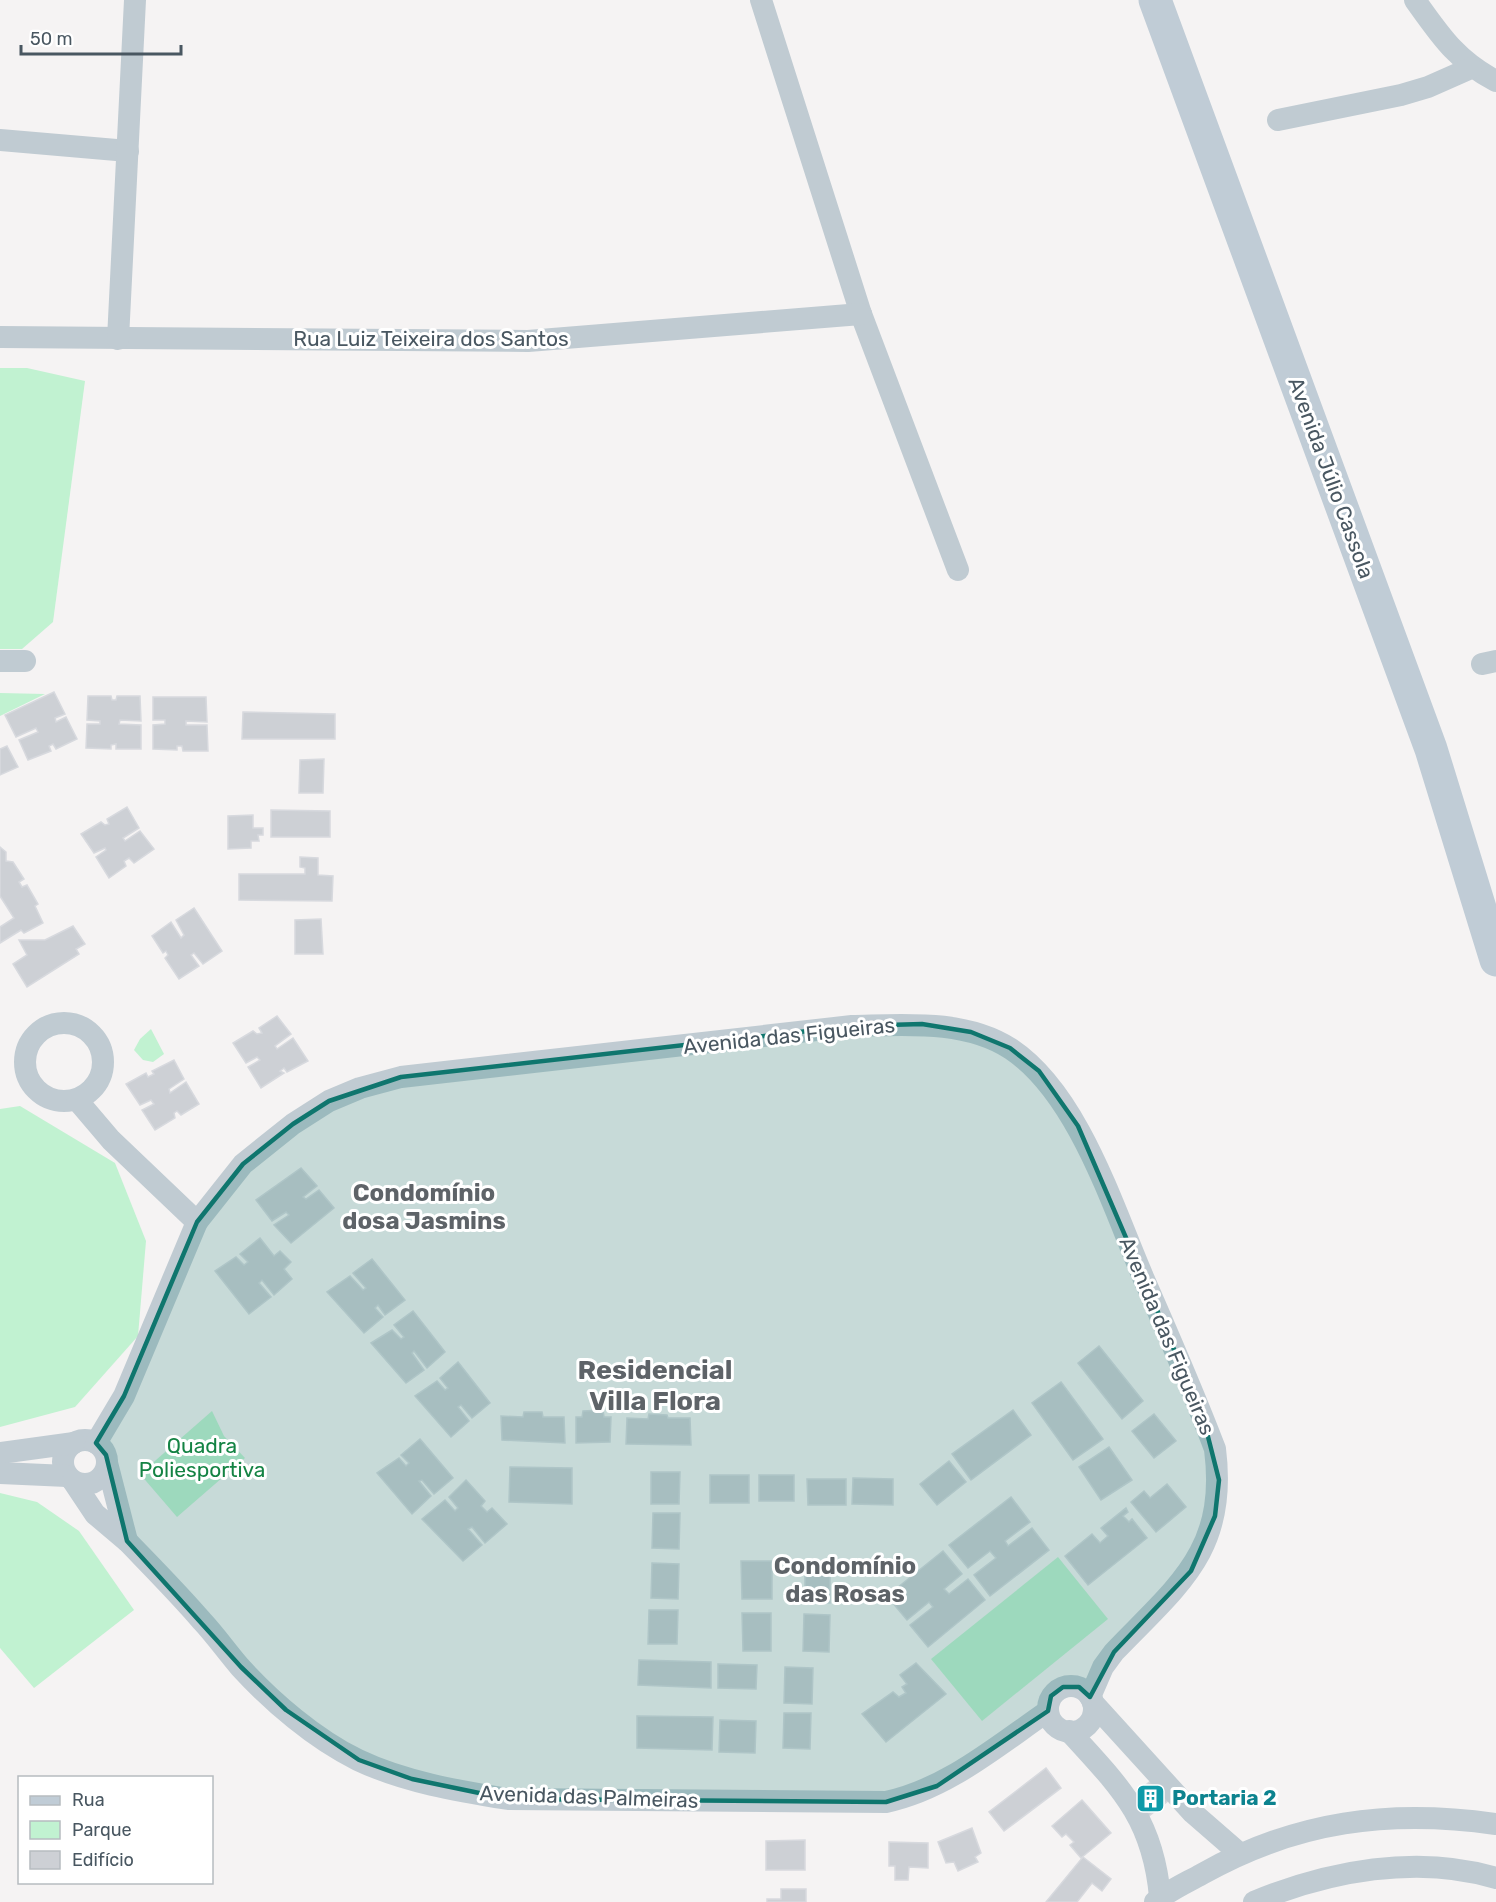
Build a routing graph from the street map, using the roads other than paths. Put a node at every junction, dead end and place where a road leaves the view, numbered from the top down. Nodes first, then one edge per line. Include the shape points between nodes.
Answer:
1 (135, 0) edge
2 (761, 0) edge
3 (1155, 0) edge
4 (1415, 0) edge
5 (1471, 68) junction
6 (1496, 81) edge
7 (1278, 120) dead end
8 (0, 140) edge
9 (128, 151) junction
10 (861, 314) junction
11 (0, 337) edge
12 (118, 339) junction
13 (958, 570) dead end
14 (0, 660) edge
15 (25, 661) dead end
16 (1496, 960) edge
17 (77, 1100) dead end
18 (197, 1222) junction
19 (74, 1443) junction
20 (96, 1443) junction
21 (0, 1453) edge
22 (108, 1462) junction
23 (0, 1473) edge
24 (70, 1479) junction
25 (128, 1541) junction
26 (1091, 1700) junction
27 (1048, 1711) junction
28 (1069, 1731) junction
29 (1496, 1824) edge
30 (1239, 1853) junction
31 (1496, 1878) edge
32 (1157, 1900) edge
33 (1254, 1902) edge

1 - 9 street
2 - 10 street
3 - 16 main road, Avenida Júlio Cassola via 1431,749
4 - 5 street
5 - 6 street
5 - 7 street via 1401,95
8 - 9 street
9 - 12 street
10 - 12 street, Rua Luiz Teixeira dos Santos via 528,341
10 - 13 street
11 - 12 street, Rua Luiz Teixeira dos Santos
14 - 15 street
17 - 18 street via 111,1140
18 - 20 street, Avenida das Figueiras via 124,1396
18 - 26 street, Avenida das Figueiras via 243,1164 293,1124 329,1101 400,1077 852,1026 922,1024 971,1032 1010,1048 1039,1071 1078,1126 1215,1449 1215,1516 1191,1571 1114,1652 1103,1667
19 - 20 street
19 - 21 street
19 - 24 street via 64,1454 63,1470
20 - 22 street
22 - 24 street via 96,1482 80,1484
22 - 25 street, Avenida das Palmeiras
23 - 24 street
24 - 25 street, Avenida das Palmeiras via 95,1514
25 - 27 street, Avenida das Palmeiras via 241,1667 286,1710 331,1744 359,1760 462,1791 508,1799 886,1802 937,1786
26 - 27 street via 1079,1687 1064,1687 1051,1696
26 - 28 street via 1093,1710 1088,1723
26 - 30 street via 1193,1813
27 - 28 street via 1055,1725
28 - 32 street via 1117,1784 1140,1820 1154,1850
29 - 30 street via 1419,1816 1360,1819 1305,1830
30 - 32 street
31 - 33 street via 1423,1866 1361,1872 1294,1885

